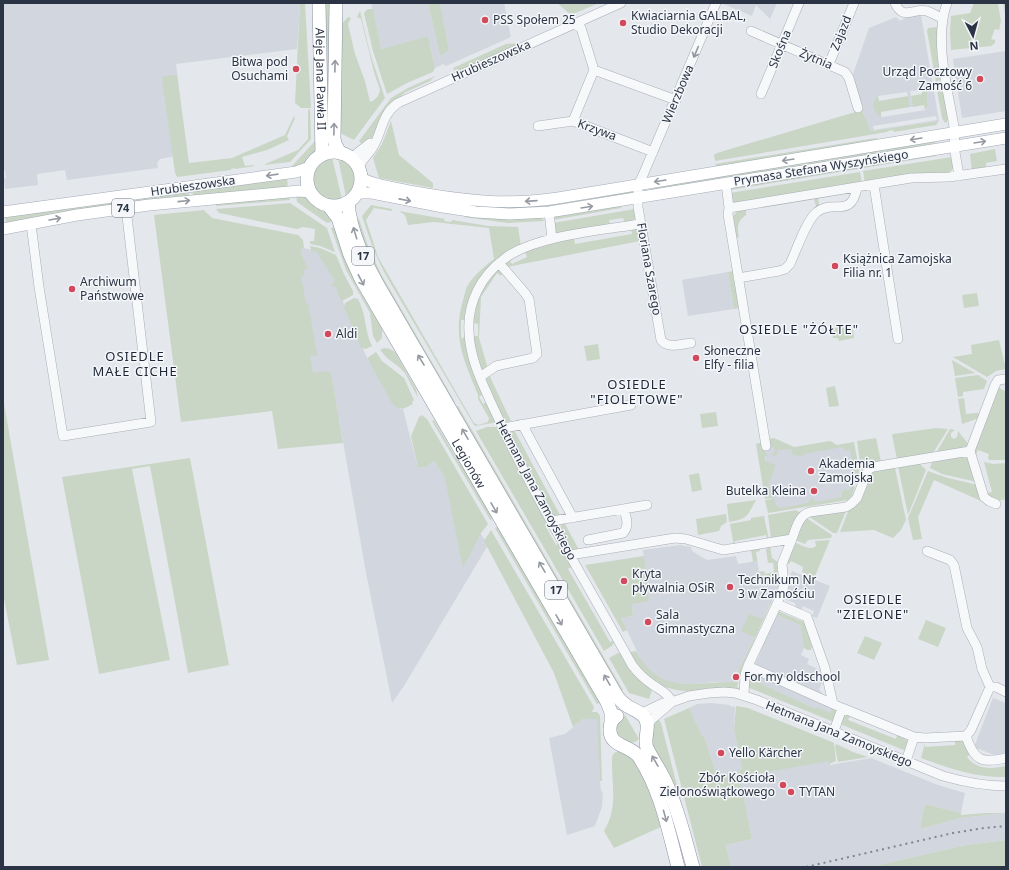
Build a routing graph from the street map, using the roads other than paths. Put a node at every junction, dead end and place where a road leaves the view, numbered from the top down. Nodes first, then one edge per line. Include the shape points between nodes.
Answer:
1 (319, 3) edge
2 (336, 3) edge
3 (621, 3) edge
4 (716, 3) edge
5 (798, 3) edge
6 (854, 3) edge
7 (896, 3) edge
8 (947, 3) edge
9 (942, 18) junction
10 (574, 24) junction
11 (751, 31) dead end
12 (782, 44) junction
13 (829, 64) junction
14 (594, 70) junction
15 (761, 94) dead end
16 (676, 100) junction
17 (858, 108) dead end
18 (574, 121) junction
19 (1006, 124) edge
20 (538, 126) dead end
21 (955, 132) junction
22 (1006, 138) edge
23 (954, 146) junction
24 (653, 152) junction
25 (322, 155) junction
26 (353, 164) junction
27 (310, 167) junction
28 (1006, 168) edge
29 (959, 176) junction
30 (726, 183) junction
31 (638, 184) junction
32 (874, 185) junction
33 (857, 188) junction
34 (310, 192) junction
35 (353, 198) junction
36 (637, 198) junction
37 (329, 206) junction
38 (126, 208) junction
39 (729, 208) junction
40 (3, 212) edge
41 (548, 212) junction
42 (31, 224) junction
43 (640, 224) junction
44 (3, 229) edge
45 (552, 239) junction
46 (499, 262) junction
47 (738, 278) junction
48 (898, 339) dead end
49 (691, 343) dead end
50 (480, 378) junction
51 (1006, 379) edge
52 (631, 405) dead end
53 (522, 424) junction
54 (502, 427) junction
55 (766, 446) dead end
56 (970, 451) junction
57 (996, 504) dead end
58 (647, 505) dead end
59 (624, 509) junction
60 (573, 518) junction
61 (552, 521) junction
62 (792, 539) junction
63 (588, 540) dead end
64 (927, 551) dead end
65 (570, 554) junction
66 (776, 604) junction
67 (748, 666) junction
68 (990, 687) junction
69 (1006, 692) edge
70 (744, 695) junction
71 (672, 702) junction
72 (833, 704) junction
73 (842, 708) junction
74 (636, 711) junction
75 (611, 721) junction
76 (834, 731) junction
77 (647, 732) junction
78 (966, 736) junction
79 (914, 737) junction
80 (626, 747) junction
81 (1006, 758) edge
82 (906, 761) junction
83 (1006, 786) edge
84 (678, 867) edge
85 (693, 867) edge

1 - 25 highway, Aleje Jana Pawła II
26 -> 2 highway, Aleje Jana Pawła II via 335,144 334,138
3 - 10 street, Hrubieszowska
4 -> 16 street, Wierzbowa
5 - 12 street, Skośna
6 - 13 street, Zajazd
7 - 9 street via 902,13 926,11
8 - 9 street
9 - 21 street via 941,44
10 - 14 street via 581,28
10 - 26 street, Hrubieszowska via 402,101 387,114 374,146 361,162
11 - 12 street, Żytnia
12 - 13 street, Żytnia
12 - 15 street, Skośna
13 - 17 street, Żytnia via 847,74
14 - 16 street
14 - 18 street
16 - 24 street, Wierzbowa
18 - 20 street, Krzywa
18 - 24 street, Krzywa
19 - 21 main road, Prymasa Stefana Wyszyńskiego
21 - 23 street
21 -> 31 main road, Prymasa Stefana Wyszyńskiego
23 -> 22 main road, Prymasa Stefana Wyszyńskiego
23 - 29 street
23 - 30 main road, Prymasa Stefana Wyszyńskiego
24 - 31 street, Wierzbowa
25 - 26 highway via 332,152
25 - 27 highway
31 -> 26 main road, Prymasa Stefana Wyszyńskiego via 539,200 489,202 437,196 374,184
26 - 35 highway, 17 via 360,188
27 - 34 highway via 307,180
27 -> 40 main road, Hrubieszowska / 74 via 296,172
28 - 29 street
29 - 32 street via 911,178
30 - 36 main road, Prymasa Stefana Wyszyńskiego
30 - 39 street
31 - 36 street
32 - 33 street
32 - 48 street
33 - 39 street
33 - 47 street via 851,204 822,209 814,214 790,264 785,269
34 - 37 highway, 17 via 317,200
38 -> 34 main road, Hrubieszowska / 74
35 - 37 highway via 341,206
35 -> 41 main road, Prymasa Stefana Wyszyńskiego via 372,193 480,212
74 -> 35 highway, Legionów / 17 via 623,704 617,696 374,278 356,238 350,217
41 -> 36 main road, Prymasa Stefana Wyszyńskiego
36 - 43 street, Floriana Szarego
37 -> 75 highway, Legionów / 17 via 338,218 361,280 610,708
42 -> 38 main road, Hrubieszowska / 74
38 - 42 street via 151,422 63,436
39 - 47 street
41 - 45 street
42 - 44 main road, Hrubieszowska / 74
43 - 45 street, Hetmana Jana Zamoyskiego
43 - 49 street, Floriana Szarego via 661,340 671,345
45 - 46 street, Hetmana Jana Zamoyskiego via 518,250
46 - 50 street, Hetmana Jana Zamoyskiego via 482,283 474,298 470,315 470,344
46 - 50 street via 528,298 537,354 533,358 496,366
47 - 55 street
50 - 54 street, Hetmana Jana Zamoyskiego
51 - 56 street via 998,380 995,385
52 - 53 street
53 - 54 street
53 - 60 street
54 - 61 street, Hetmana Jana Zamoyskiego
56 - 57 street via 984,497
56 - 62 street via 873,467 868,470 853,503 846,507 805,514 801,517
58 - 59 street
59 - 60 street
59 - 63 street via 627,528 623,533
60 - 61 street
61 - 65 street, Hetmana Jana Zamoyskiego
62 - 65 street via 723,550 686,538 675,538
62 - 66 street via 782,564 784,586
64 - 68 street via 950,560 954,565 968,631 977,647 982,669
65 - 71 street, Hetmana Jana Zamoyskiego via 632,665 646,680 667,694
66 - 67 street
66 - 72 street via 807,617 826,668
67 - 70 street
67 - 72 street
68 - 69 street
68 - 78 street
70 - 71 street, Hetmana Jana Zamoyskiego via 709,693
70 - 76 street, Hetmana Jana Zamoyskiego
71 - 74 street, Hetmana Jana Zamoyskiego via 663,702 646,712
71 - 77 street, Hetmana Jana Zamoyskiego via 651,720
72 - 73 street
73 - 76 street
73 - 79 street
74 - 75 highway via 618,715
74 - 77 highway, 17 via 645,719
75 - 80 highway, 17 via 612,737
76 - 82 street, Hetmana Jana Zamoyskiego
77 - 80 highway via 636,745
85 -> 77 highway, 17 via 667,784 648,749
78 - 79 street
78 - 81 street via 976,757 989,761
79 - 82 street
80 -> 84 highway, 17 via 637,755 654,784 664,810
82 - 83 street, Hetmana Jana Zamoyskiego via 955,779 983,785

